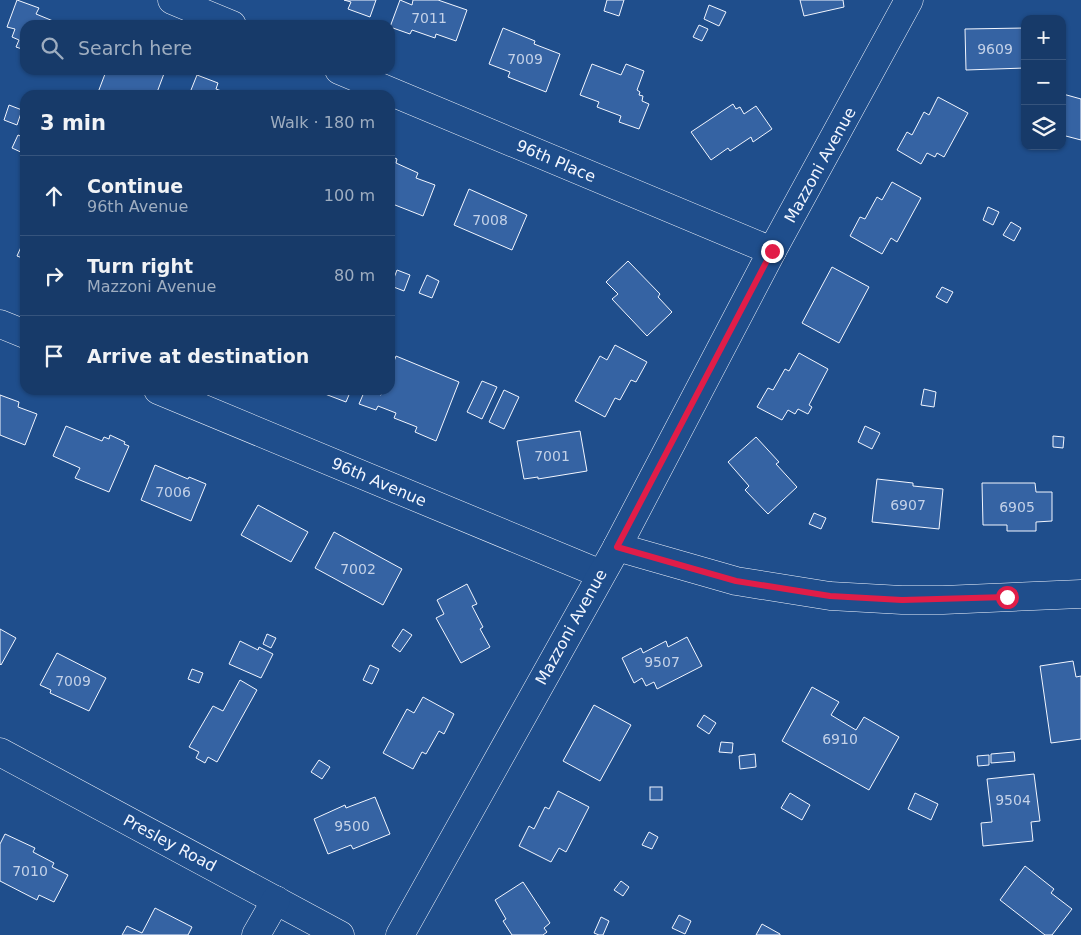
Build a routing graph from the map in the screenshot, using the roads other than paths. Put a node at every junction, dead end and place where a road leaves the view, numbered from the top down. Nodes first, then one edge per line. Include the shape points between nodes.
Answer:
1 (172, 0) edge
2 (909, 0) edge
3 (220, 20) edge
4 (351, 75) edge
5 (387, 90) edge
6 (395, 93) edge
7 (772, 251) junction
8 (0, 324) edge
9 (20, 332) edge
10 (170, 395) edge
11 (617, 547) junction
12 (600, 574) junction
13 (1081, 594) edge
14 (0, 752) edge
15 (276, 900) junction
16 (256, 935) edge
17 (340, 935) edge
18 (400, 935) edge

1 - 3 street
2 - 7 street, Mazzoni Avenue
4 - 5 street, 96th Place
6 - 7 street, 96th Place
7 - 11 street, Mazzoni Avenue
8 - 9 street
10 - 12 street, 96th Avenue
11 - 12 street, Mazzoni Avenue
11 - 13 street via 736,581 830,596 944,600
12 - 18 street, Mazzoni Avenue
14 - 15 street, Presley Road
15 - 16 street
15 - 17 street, Presley Road

